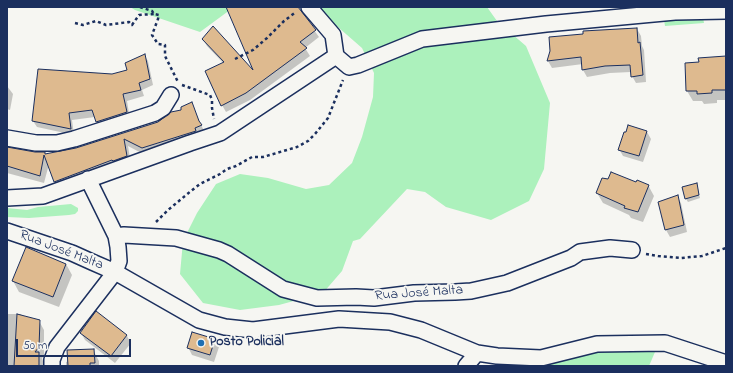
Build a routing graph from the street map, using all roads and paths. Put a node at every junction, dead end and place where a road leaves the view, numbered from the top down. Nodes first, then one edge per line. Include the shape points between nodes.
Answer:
1 (140, 7) edge
2 (303, 9) edge
3 (657, 11) edge
4 (726, 11) edge
5 (154, 14) junction
6 (75, 23) dead end
7 (336, 56) junction
8 (235, 59) dead end
9 (349, 67) junction
10 (171, 95) dead end
11 (220, 133) junction
12 (7, 138) edge
13 (88, 179) junction
14 (7, 198) edge
15 (7, 231) edge
16 (116, 236) junction
17 (144, 237) junction
18 (726, 248) edge
19 (632, 250) joint
20 (115, 272) junction
21 (477, 353) junction
22 (726, 363) edge
23 (52, 366) edge
24 (466, 366) edge

1 - 5 path
2 - 7 street via 333,35
2 - 8 path via 284,21 253,50
3 - 4 street
3 - 9 street via 422,39
5 - 6 path via 139,15 132,25 129,22 106,25 96,21 83,25
5 - 11 path via 159,15 152,35 154,40 165,45 165,56 177,81 210,95
7 - 9 street
7 - 11 street
9 - 17 path via 328,118 308,141 263,157 252,157 200,184 168,210
10 - 12 street via 163,108 155,113 74,139 36,143
11 - 13 street
13 - 14 street via 43,196
13 - 16 street, Rua José Malta
15 - 20 street, Rua José Malta via 72,253
16 - 17 street, Rua José Malta
16 - 20 street, Rua José Malta via 119,260
17 - 19 street, Rua José Malta via 176,238 219,250 283,289 317,298 374,298 414,293 471,291 507,283 571,258 580,252 610,248
18 - 19 path via 702,256 681,258
20 - 21 street, Rua José Malta via 199,320 225,327 253,330 339,319 390,322 421,330
20 - 23 street via 57,347
21 - 22 street, Rua José Malta via 541,358 598,344 665,343
21 - 24 street

